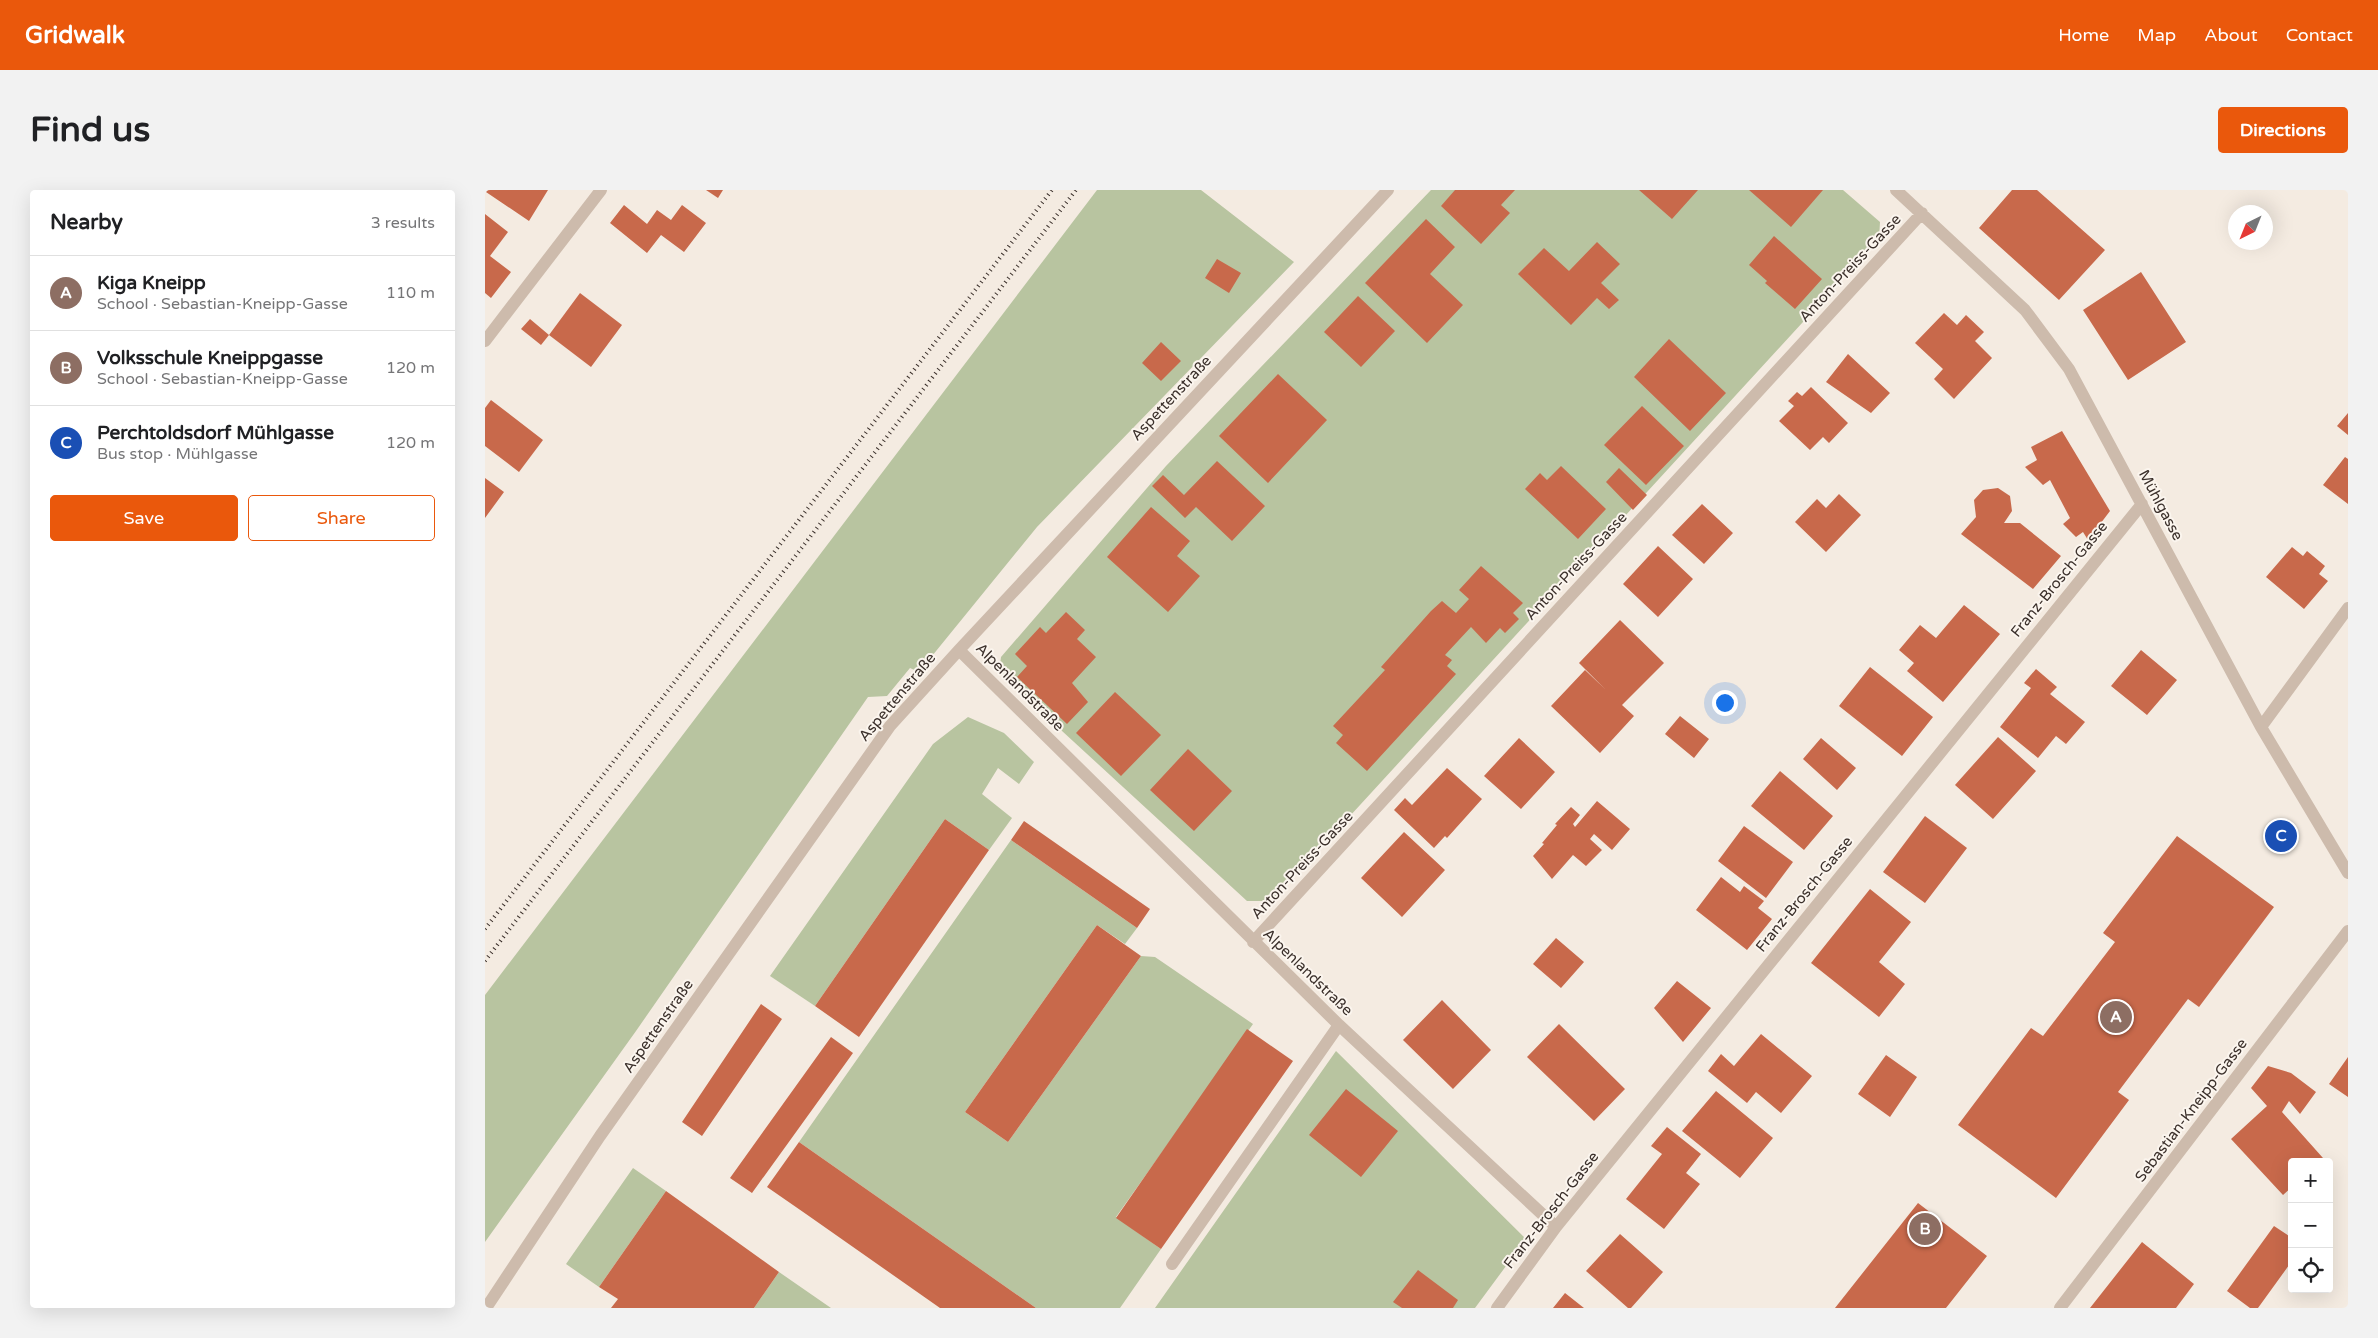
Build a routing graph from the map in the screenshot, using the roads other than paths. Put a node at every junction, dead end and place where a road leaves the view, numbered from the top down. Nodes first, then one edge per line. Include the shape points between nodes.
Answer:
1 (601, 190) edge
2 (1388, 190) edge
3 (1896, 190) edge
4 (1923, 213) junction
5 (485, 341) edge
6 (2142, 504) junction
7 (2348, 608) edge
8 (959, 650) junction
9 (2261, 727) junction
10 (2348, 873) edge
11 (2348, 931) edge
12 (1253, 942) junction
13 (1339, 1025) junction
14 (1556, 1227) junction
15 (1172, 1264) dead end
16 (486, 1308) edge
17 (1497, 1308) edge
18 (2060, 1308) edge

1 - 5 street
2 - 8 street, Aspettenstraße
3 - 4 street, Mühlgasse
4 - 6 street, Mühlgasse via 2031,317 2069,369
4 - 12 street, Anton-Preiss-Gasse
6 - 9 street, Mühlgasse
6 - 14 street, Franz-Brosch-Gasse
7 - 9 street
8 - 12 street, Alpenlandstraße
8 - 16 street, Aspettenstraße via 890,726 600,1136
9 - 10 street, Mühlgasse
11 - 18 street, Sebastian-Kneipp-Gasse
12 - 13 street, Alpenlandstraße
13 - 14 street, Alpenlandstraße
13 - 15 street
14 - 17 street, Franz-Brosch-Gasse

